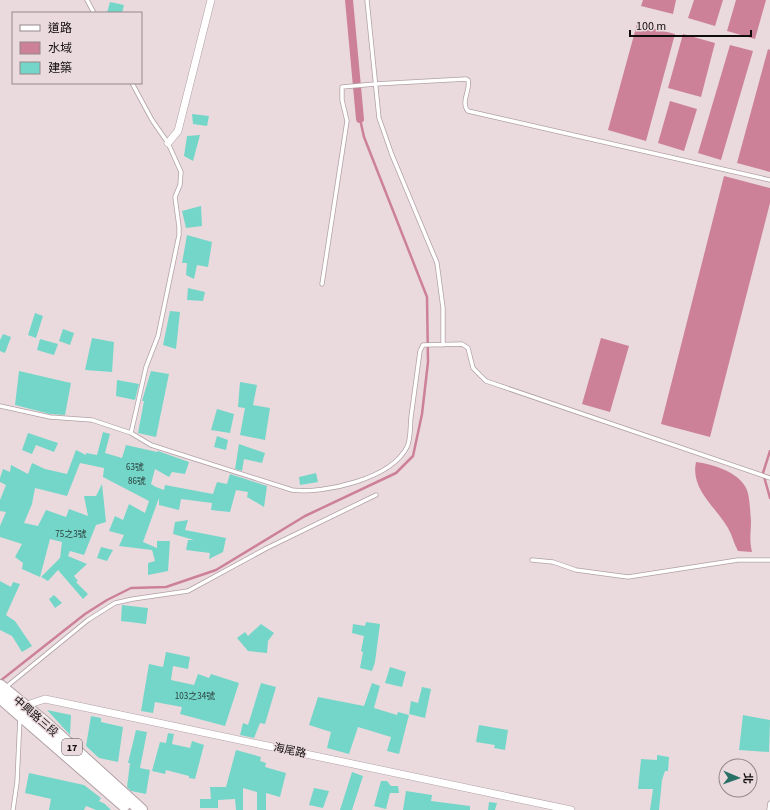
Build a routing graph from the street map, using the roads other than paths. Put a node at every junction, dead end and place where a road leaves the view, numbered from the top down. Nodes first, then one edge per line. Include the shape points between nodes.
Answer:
1 (87, 0) edge
2 (211, 0) edge
3 (367, 0) edge
4 (93, 12) edge
5 (133, 84) edge
6 (373, 84) junction
7 (168, 143) junction
8 (770, 180) edge
9 (322, 284) dead end
10 (442, 345) junction
11 (0, 406) edge
12 (131, 433) junction
13 (769, 478) edge
14 (376, 495) dead end
15 (532, 560) dead end
16 (770, 560) edge
17 (1, 690) edge
18 (22, 710) junction
19 (770, 803) edge
20 (568, 809) edge
21 (13, 810) edge
22 (129, 810) edge
23 (141, 810) edge
24 (769, 810) edge

1 - 4 lane
2 - 7 street via 178,131
3 - 6 lane
5 - 7 lane
6 - 8 lane via 468,80 470,85 464,106 468,111
6 - 9 lane via 342,88 347,121
6 - 10 lane via 379,118 392,155 437,263 443,308
7 - 12 lane via 181,172 175,198 178,235 158,336 146,367
10 - 12 lane via 423,345 420,351 406,448 391,464 357,483 292,490 151,445
10 - 13 lane via 462,344 468,348 472,368 486,381
11 - 12 lane via 50,417 92,420
14 - 17 lane via 266,548 188,591 115,603 88,620
15 - 16 lane via 553,562 576,570 628,577 738,560
17 - 18 main road, 中興路三段 / 17
18 - 20 street, 海尾路 via 45,699
18 - 21 lane
18 - 22 main road, 中興路三段 / 17
18 - 23 main road, 中興路三段 / 17
19 - 24 lane

